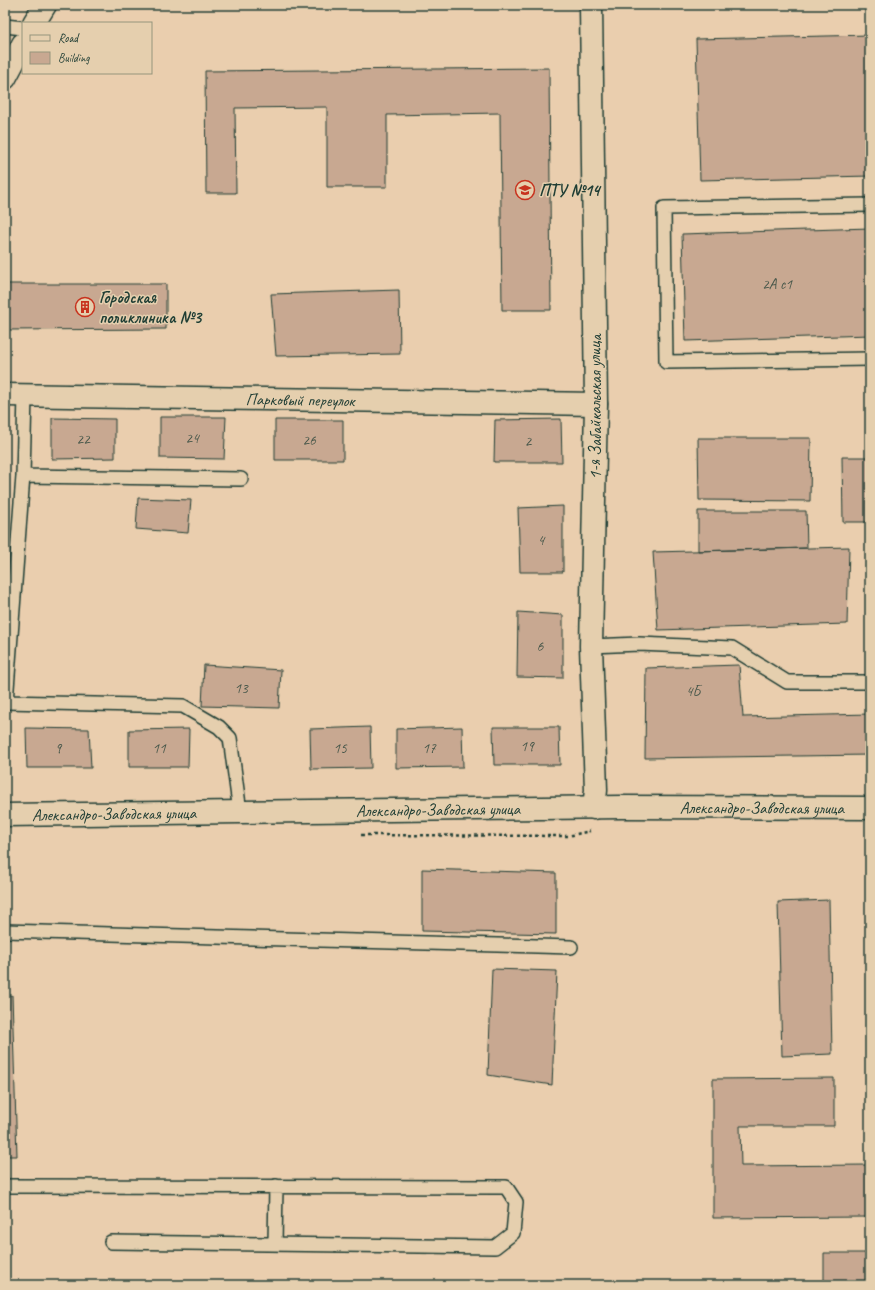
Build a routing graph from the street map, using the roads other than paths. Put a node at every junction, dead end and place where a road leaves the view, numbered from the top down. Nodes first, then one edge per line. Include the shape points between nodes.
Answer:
1 (45, 5) edge
2 (591, 5) edge
3 (35, 22) edge
4 (5, 26) edge
5 (22, 28) edge
6 (22, 46) edge
7 (5, 78) edge
8 (870, 205) edge
9 (870, 359) edge
10 (15, 395) edge
11 (596, 404) junction
12 (23, 476) junction
13 (241, 479) dead end
14 (591, 646) junction
15 (870, 682) edge
16 (6, 702) edge
17 (594, 808) junction
18 (870, 808) edge
19 (240, 812) junction
20 (5, 815) edge
21 (5, 931) edge
22 (571, 947) dead end
23 (5, 1186) edge
24 (276, 1186) junction
25 (111, 1242) dead end
26 (275, 1244) junction

1 - 3 street
2 - 11 street, 1-я Забайкальская улица
4 - 5 lane
6 - 7 street
8 - 9 lane via 664,208 666,362
10 - 11 street, Парковый переулок
10 - 12 lane
11 - 14 street, 1-я Забайкальская улица
12 - 13 lane
12 - 16 lane
14 - 15 lane via 639,644 732,648 787,682
14 - 17 street, 1-я Забайкальская улица via 596,790
16 - 19 lane via 183,706 219,727 230,738
17 - 18 street, Александро-Заводская улица
17 - 19 street, Александро-Заводская улица
19 - 20 street, Александро-Заводская улица
21 - 22 lane
23 - 24 lane
24 - 26 lane
24 - 26 lane via 506,1187 516,1202 513,1233 495,1246
25 - 26 lane

